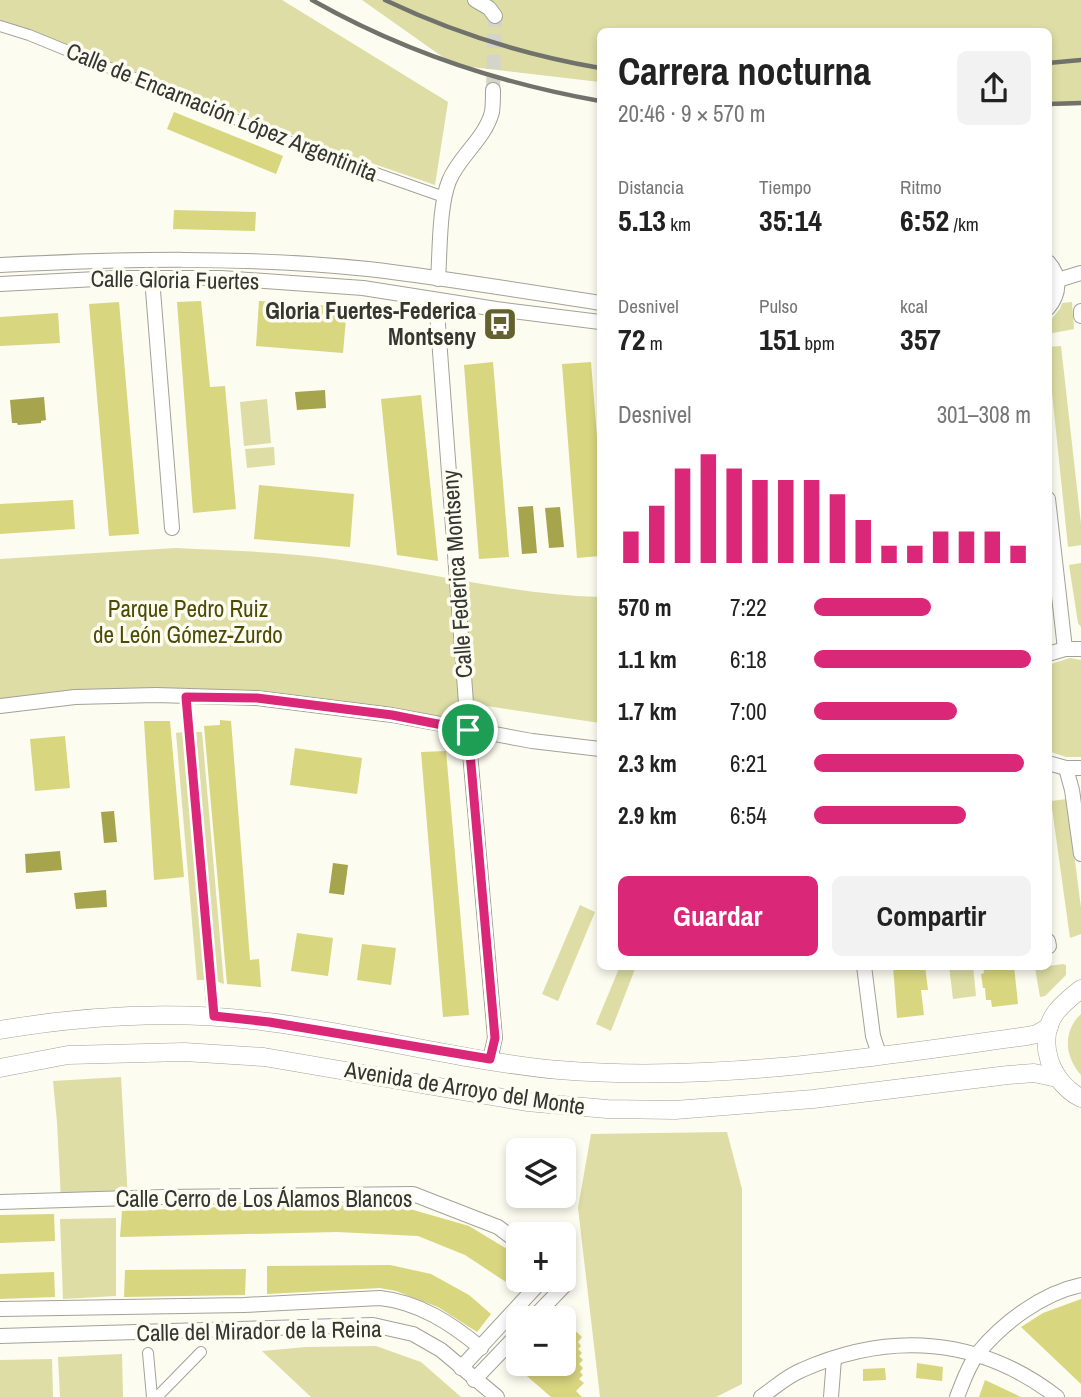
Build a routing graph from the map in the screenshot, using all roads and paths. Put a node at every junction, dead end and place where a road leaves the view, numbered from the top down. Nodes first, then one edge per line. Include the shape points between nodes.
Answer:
1 (475, 0) edge
2 (495, 16) dead end
3 (0, 26) edge
4 (493, 90) tunnel mouth
5 (444, 197) junction
6 (0, 265) edge
7 (1052, 269) edge
8 (1081, 273) edge
9 (152, 278) junction
10 (438, 279) junction
11 (1058, 280) junction
12 (0, 284) edge
13 (431, 299) junction
14 (1052, 301) edge
15 (597, 303) edge
16 (597, 322) edge
17 (172, 528) dead end
18 (1052, 534) edge
19 (1065, 649) junction
20 (1081, 649) edge
21 (1052, 653) edge
22 (186, 697) junction
23 (0, 706) edge
24 (468, 730) junction
25 (597, 749) edge
26 (1052, 764) edge
27 (1066, 768) junction
28 (1081, 768) edge
29 (1081, 855) edge
30 (865, 970) edge
31 (1081, 989) edge
32 (214, 1016) junction
33 (1049, 1027) junction
34 (0, 1030) edge
35 (879, 1054) junction
36 (490, 1059) junction
37 (0, 1068) edge
38 (1057, 1078) junction
39 (1081, 1098) edge
40 (0, 1202) edge
41 (506, 1233) edge
42 (1081, 1285) edge
43 (531, 1292) edge
44 (558, 1292) edge
45 (545, 1306) edge
46 (0, 1309) edge
47 (0, 1336) edge
48 (506, 1347) edge
49 (481, 1348) junction
50 (201, 1352) dead end
51 (148, 1353) dead end
52 (978, 1353) junction
53 (834, 1359) junction
54 (461, 1368) junction
55 (474, 1380) junction
56 (155, 1397) edge
57 (497, 1397) edge
58 (761, 1397) edge
59 (831, 1397) edge
60 (957, 1397) edge
61 (1057, 1397) edge

1 - 2 street
3 - 5 street, Calle de Encarnación López Argentinita via 313,151
4 - 5 street via 492,111 484,131 457,165
5 - 10 street
6 - 10 street, Calle Gloria Fuertes via 220,260 367,269
7 - 11 street
8 - 11 street
9 - 12 street, Calle Gloria Fuertes
9 - 13 street, Calle Gloria Fuertes via 363,288
9 - 17 street
10 - 15 street, Calle Gloria Fuertes
11 - 14 street
13 - 16 street, Calle Gloria Fuertes
13 - 24 street, Calle Federica Montseny via 437,310
18 - 19 street
19 - 20 street
19 - 21 street
22 - 23 street via 75,697
22 - 24 street via 257,698
22 - 32 street
24 - 25 street
24 - 36 street, Calle Federica Montseny via 495,1038
26 - 27 street
27 - 28 street
27 - 29 street
30 - 35 street
31 - 33 street via 1055,1013
32 - 34 street, Avenida de Arroyo del Monte via 109,1017
32 - 36 street, Avenida de Arroyo del Monte
33 - 35 street, Avenida de Arroyo del Monte via 1037,1034
33 - 38 street via 1048,1053
35 - 36 street, Avenida de Arroyo del Monte via 705,1073 558,1070
37 - 38 street, Avenida de Arroyo del Monte via 68,1055 184,1052 264,1057 527,1102 675,1110 1008,1075 1034,1073
38 - 39 street
40 - 41 street, Calle Cerro de Los Álamos Blancos via 413,1194
42 - 52 street via 1036,1303
43 - 49 street
44 - 45 street
46 - 49 street, Calle del Mirador de la Reina via 388,1299 452,1325
47 - 54 street, Calle del Mirador de la Reina via 373,1325 413,1334
48 - 55 street
49 - 54 street
50 - 56 street
51 - 56 street
52 - 53 street via 898,1344
52 - 60 street
52 - 61 street
53 - 58 street via 800,1371
53 - 59 street
54 - 55 street, Calle del Mirador de la Reina
55 - 57 street, Calle del Mirador de la Reina

